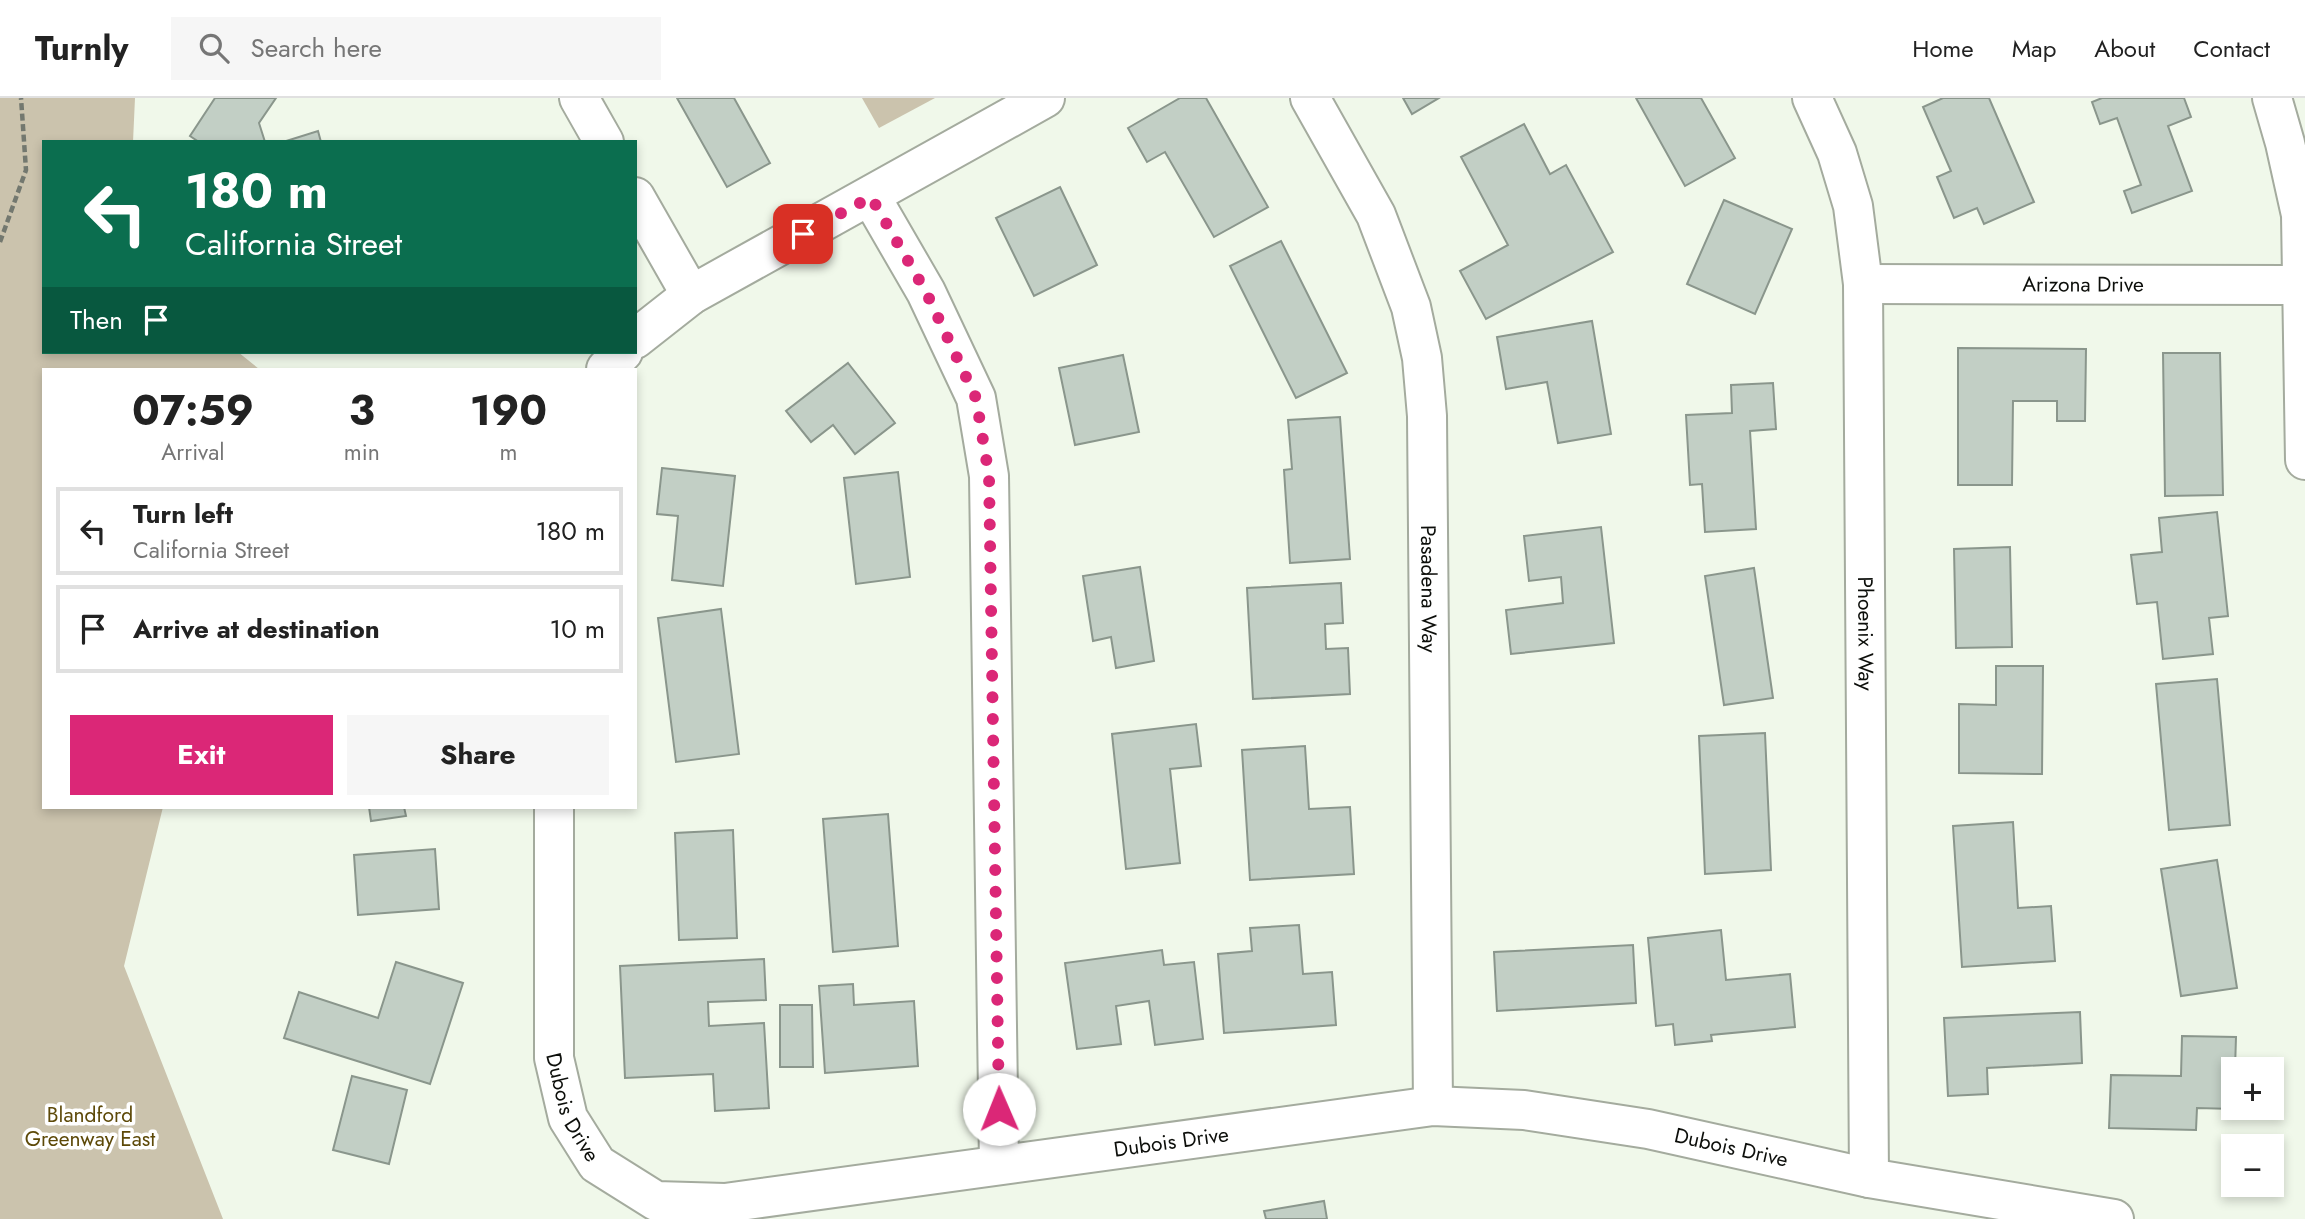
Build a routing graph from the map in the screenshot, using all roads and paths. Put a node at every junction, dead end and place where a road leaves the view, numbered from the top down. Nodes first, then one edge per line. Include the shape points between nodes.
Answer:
1 (21, 98) edge
2 (579, 98) edge
3 (1045, 98) edge
4 (1310, 98) edge
5 (1812, 98) edge
6 (2272, 98) edge
7 (603, 140) edge
8 (871, 197) junction
9 (637, 200) edge
10 (0, 242) edge
11 (1863, 284) junction
12 (2304, 286) edge
13 (691, 295) junction
14 (637, 337) edge
15 (621, 354) edge
16 (607, 368) edge
17 (2305, 460) edge
18 (554, 809) edge
19 (1433, 1105) junction
20 (999, 1164) junction
21 (1869, 1178) junction
22 (2114, 1219) edge

1 - 10 path via 26,170
2 - 7 street
3 - 8 street
4 - 19 street, Pasadena Way via 1376,215 1411,307 1422,358 1427,416
5 - 11 street, Phoenix Way via 1837,153 1853,206
6 - 12 street via 2301,215
8 - 13 street
8 - 20 street via 926,292 976,398 989,476
9 - 13 street
11 - 12 street, Arizona Drive
11 - 21 street, Phoenix Way
12 - 17 street
13 - 14 street
15 - 16 street
18 - 20 street, Dubois Drive via 554,1058 568,1118 597,1164 656,1201 725,1203
19 - 20 street, Dubois Drive
19 - 21 street, Dubois Drive via 1524,1110 1648,1129
21 - 22 street, Dubois Drive

